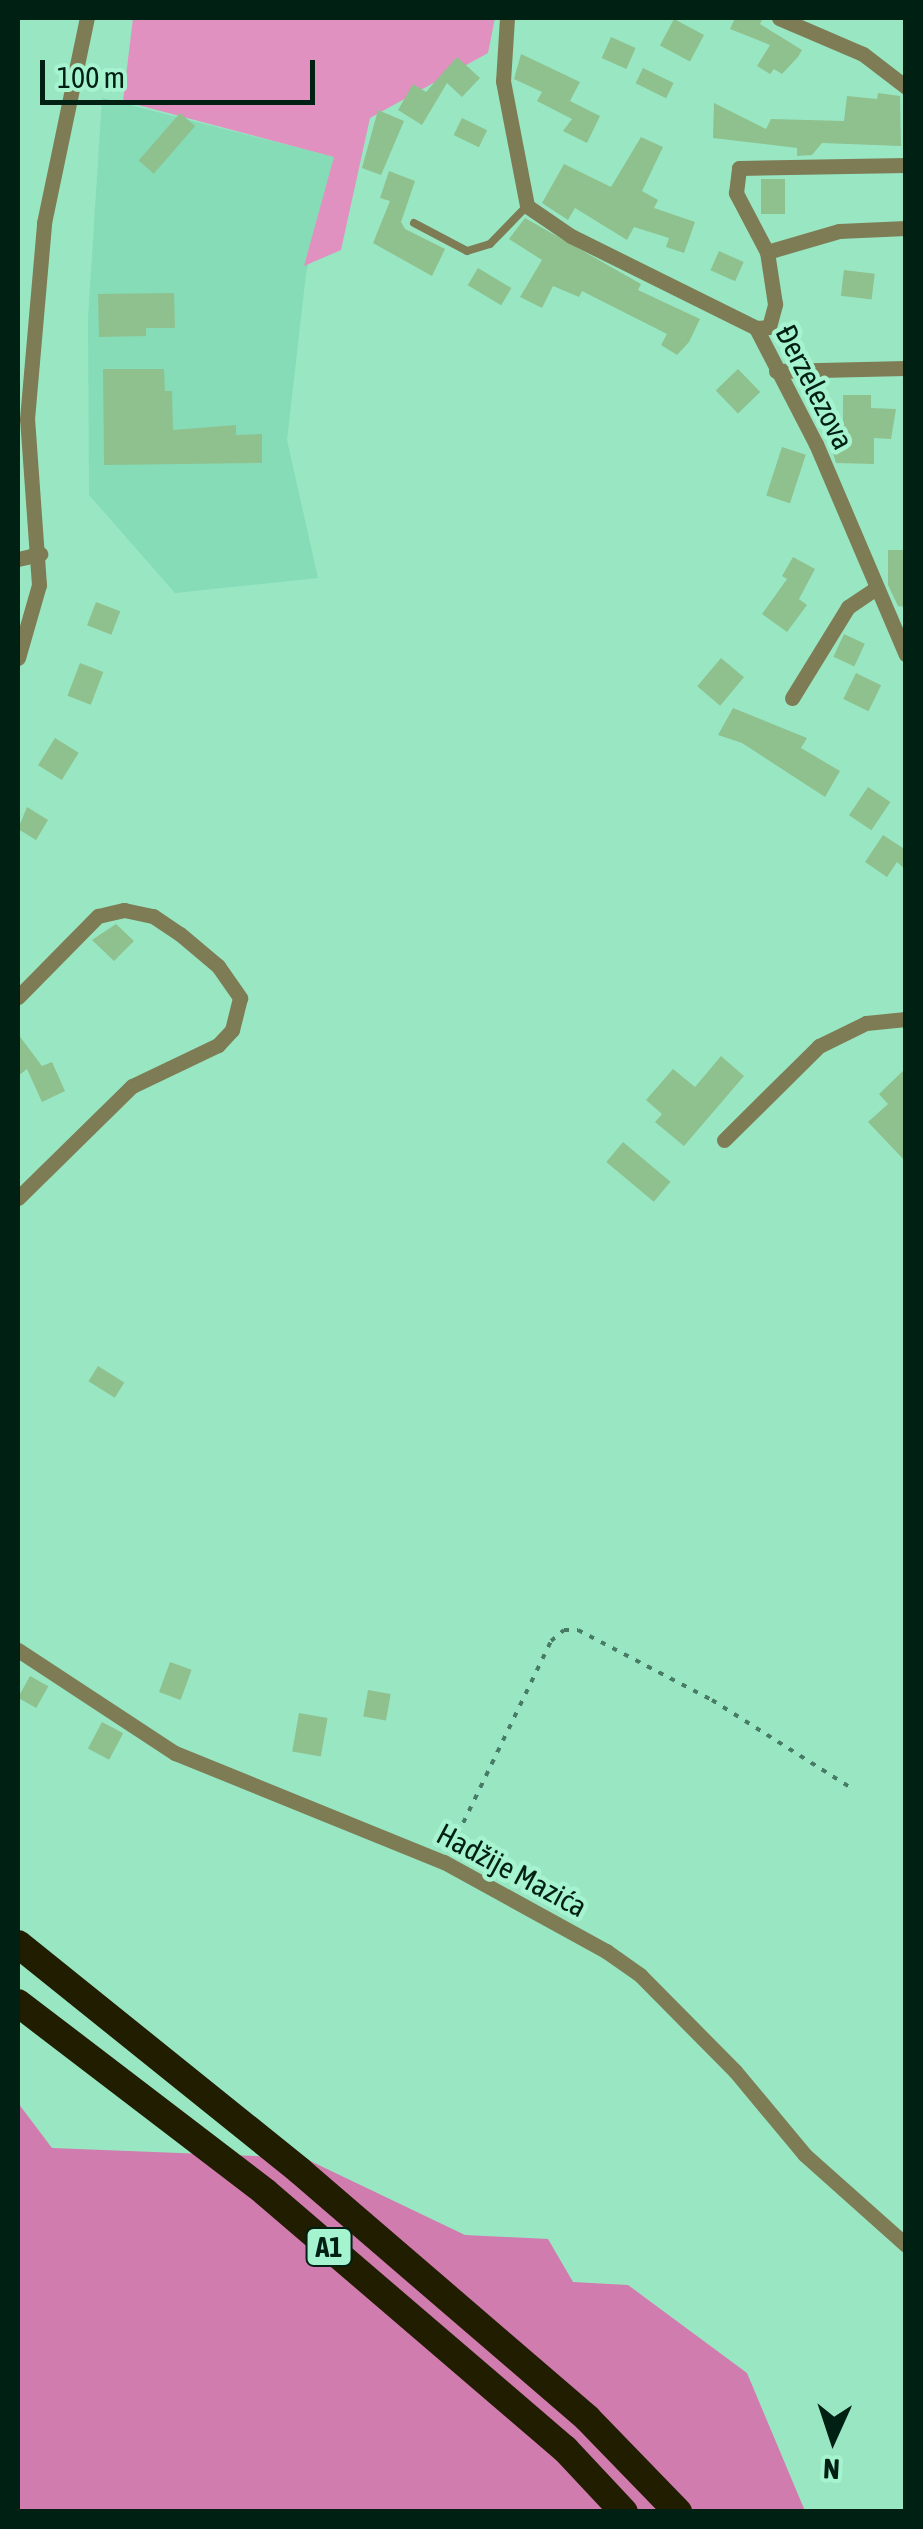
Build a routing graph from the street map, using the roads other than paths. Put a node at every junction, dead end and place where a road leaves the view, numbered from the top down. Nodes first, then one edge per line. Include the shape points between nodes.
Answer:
1 (87, 18) edge
2 (506, 18) edge
3 (779, 18) edge
4 (906, 88) edge
5 (906, 165) edge
6 (527, 206) junction
7 (414, 223) dead end
8 (906, 228) edge
9 (767, 252) junction
10 (756, 328) junction
11 (906, 368) edge
12 (776, 371) junction
13 (40, 554) junction
14 (18, 559) edge
15 (875, 589) junction
16 (906, 655) edge
17 (18, 658) edge
18 (792, 698) dead end
19 (18, 997) edge
20 (906, 1019) edge
21 (724, 1140) dead end
22 (18, 1198) edge
23 (18, 1650) edge
24 (18, 1944) edge
25 (18, 2003) edge
26 (906, 2245) edge
27 (624, 2512) edge
28 (678, 2512) edge

1 - 13 street via 40,264 28,420
2 - 6 street via 503,80
3 - 4 street via 863,54
5 - 9 street via 745,164 736,193
6 - 7 lane via 490,244 467,251
6 - 10 street, Đerzelezova via 572,236
8 - 9 street via 839,230
9 - 10 street via 776,314 768,327
10 - 12 street, Đerzelezova
11 - 12 street
12 - 15 street, Đerzelezova via 816,444
13 - 14 street
13 - 17 street via 34,612
15 - 16 street, Đerzelezova
15 - 18 street via 848,607
19 - 22 street via 98,916 124,910 154,916 180,934 218,966 240,998 232,1030 218,1045 132,1086
20 - 21 street via 866,1023 819,1046
23 - 26 street, Hadžije Mazića via 175,1752 444,1862 640,1975 735,2071 805,2156
24 - 28 highway, A1 via 406,2262 587,2418
25 - 27 highway, A1 via 265,2192 564,2449

